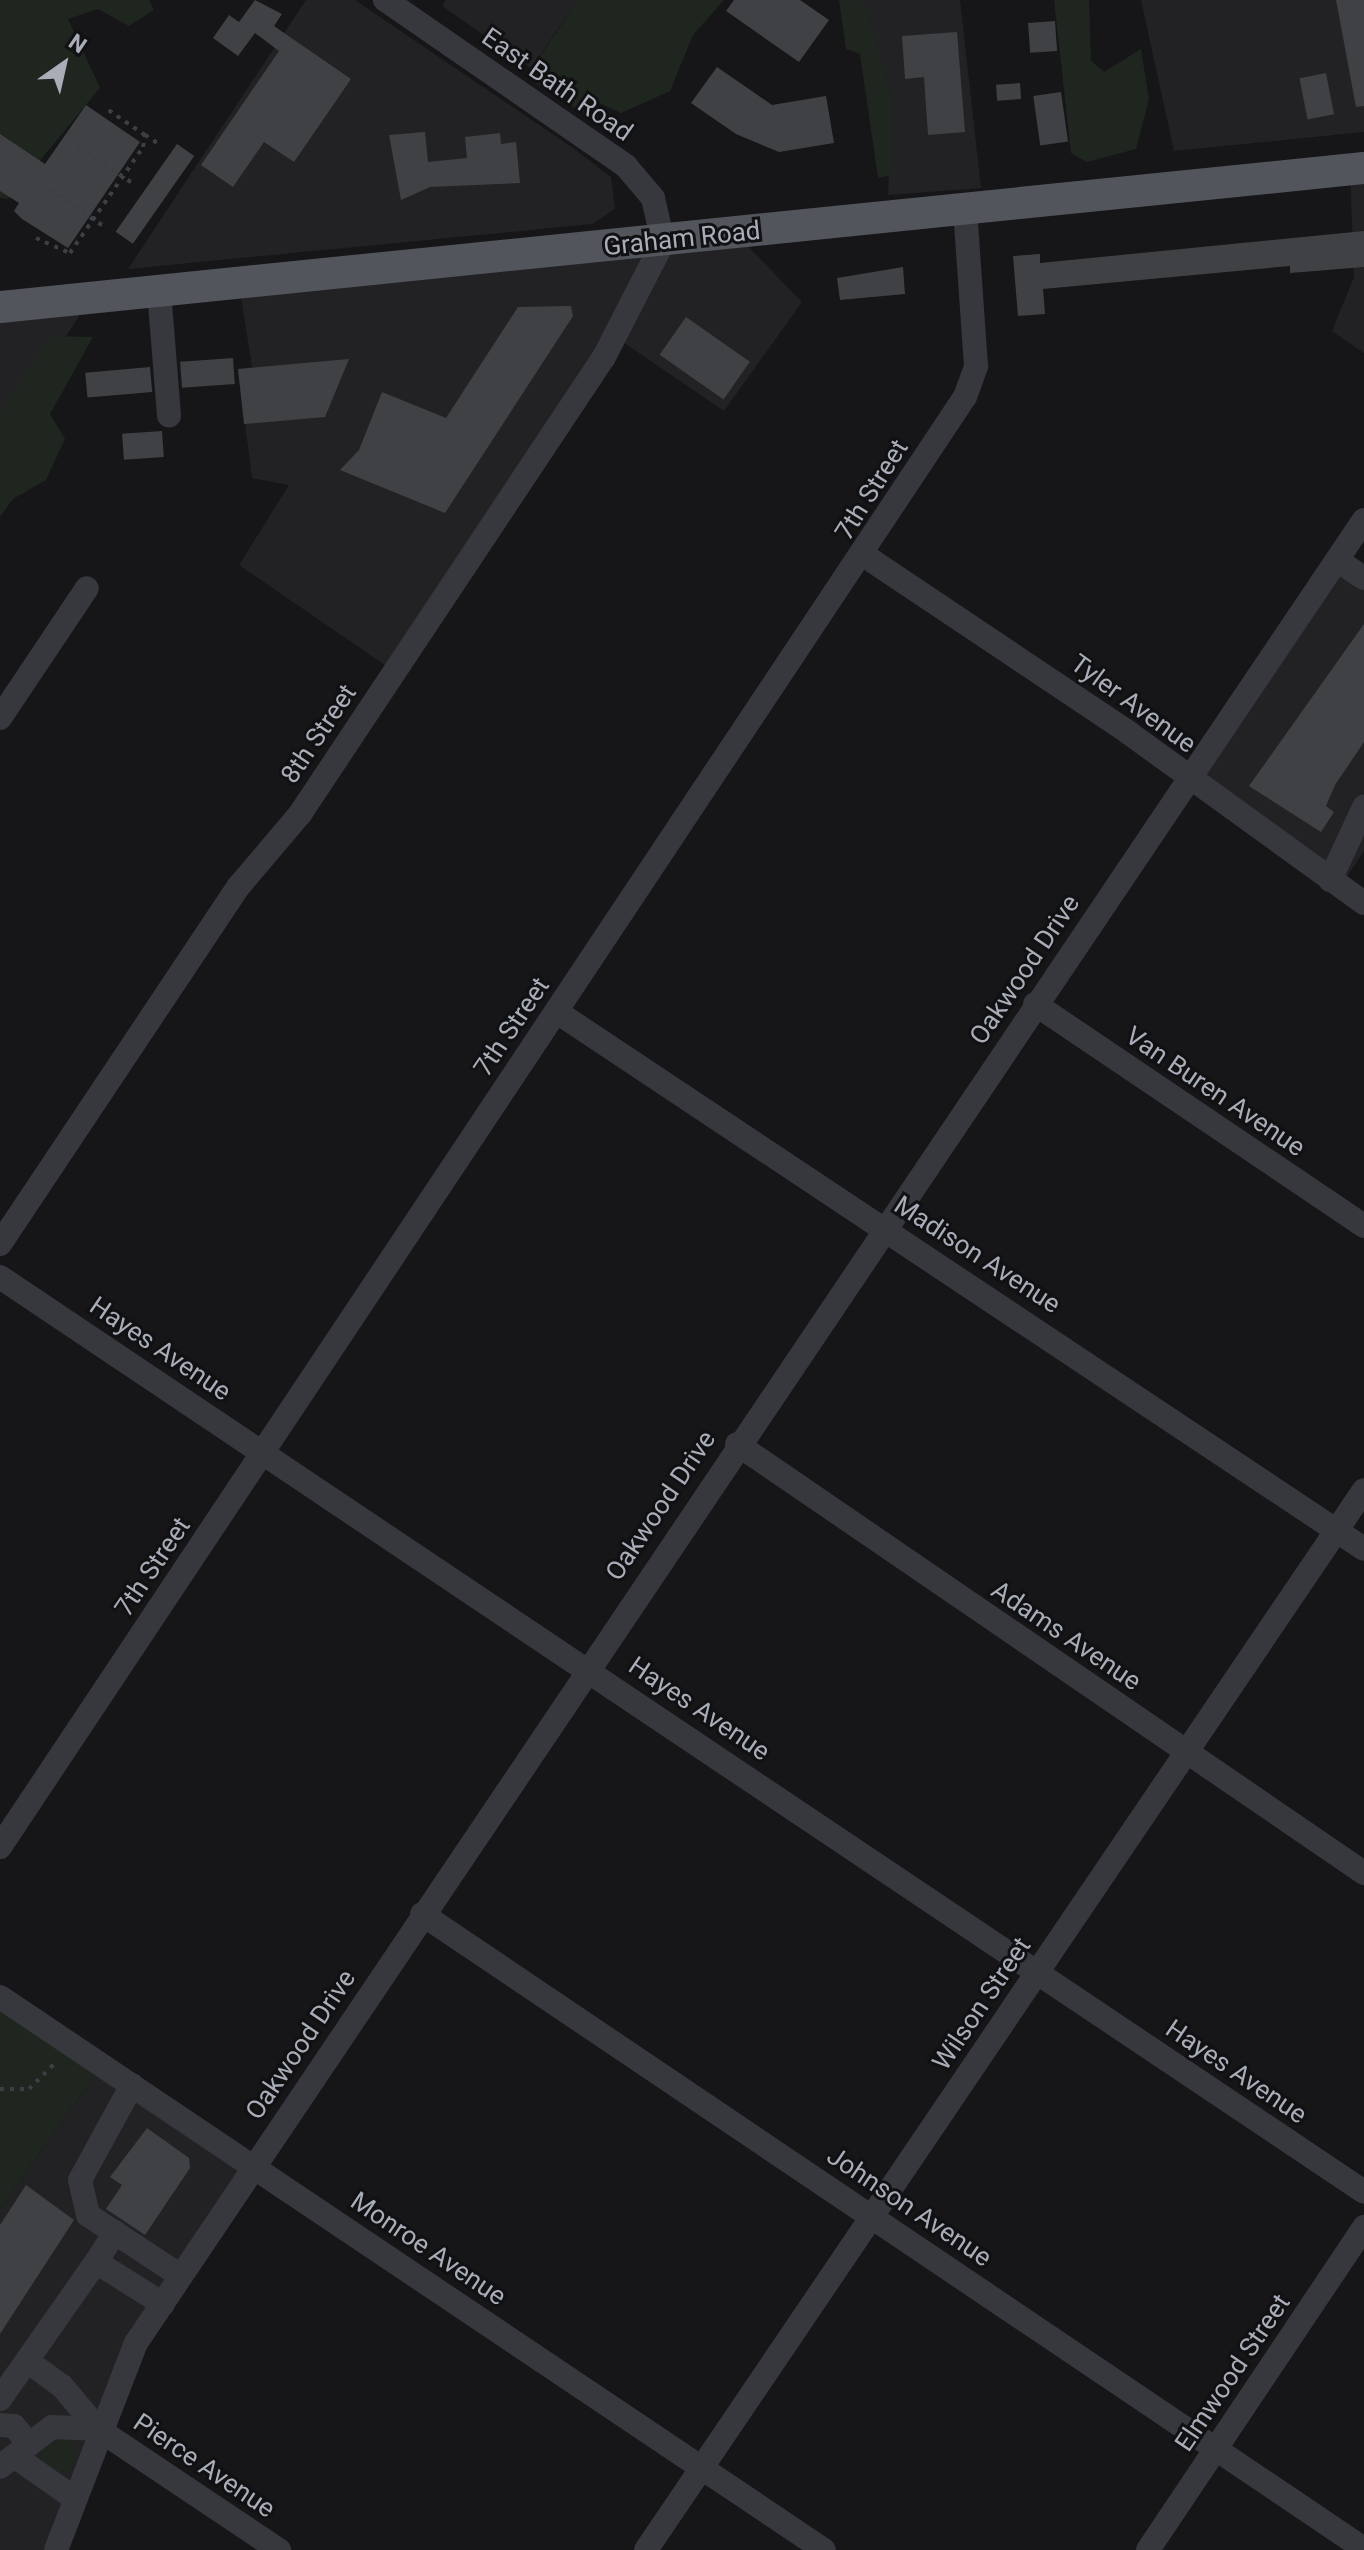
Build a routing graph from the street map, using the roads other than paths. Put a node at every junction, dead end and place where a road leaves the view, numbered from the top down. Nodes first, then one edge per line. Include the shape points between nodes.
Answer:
1 (385, 0) edge
2 (1364, 168) edge
3 (965, 209) junction
4 (663, 242) junction
5 (159, 291) junction
6 (0, 307) edge
7 (169, 416) dead end
8 (1364, 520) edge
9 (865, 556) junction
10 (1337, 560) junction
11 (1364, 578) edge
12 (87, 588) dead end
13 (0, 718) edge
14 (1189, 779) junction
15 (1364, 807) edge
16 (1330, 880) junction
17 (1364, 903) edge
18 (1035, 1004) junction
19 (557, 1012) junction
20 (886, 1226) junction
21 (1364, 1226) edge
22 (0, 1244) edge
23 (0, 1277) edge
24 (737, 1444) junction
25 (264, 1451) junction
26 (1364, 1490) edge
27 (1337, 1531) junction
28 (1364, 1549) edge
29 (587, 1668) junction
30 (1188, 1754) junction
31 (0, 1847) edge
32 (1364, 1873) edge
33 (422, 1914) junction
34 (1038, 1971) junction
35 (0, 1997) edge
36 (132, 2085) junction
37 (254, 2166) junction
38 (1364, 2192) edge
39 (873, 2217) junction
40 (1364, 2227) edge
41 (115, 2232) junction
42 (96, 2262) junction
43 (181, 2276) junction
44 (163, 2304) junction
45 (30, 2363) junction
46 (0, 2399) edge
47 (0, 2425) edge
48 (98, 2429) junction
49 (1216, 2446) junction
50 (14, 2456) edge
51 (702, 2466) junction
52 (74, 2498) junction
53 (1364, 2549) edge
54 (56, 2550) edge
55 (279, 2550) edge
56 (646, 2550) edge
57 (824, 2550) edge
58 (1148, 2550) edge

1 - 4 street, East Bath Road via 626,166 653,198
2 - 3 main road, Graham Road
3 - 4 main road, Graham Road
3 - 9 street, 7th Street via 972,383
4 - 5 main road, Graham Road
4 - 22 street, 8th Street via 604,357 300,814 239,886
5 - 6 main road, Graham Road
5 - 7 street
8 - 10 street, Oakwood Drive
9 - 14 street, Tyler Avenue
9 - 19 street, 7th Street
10 - 11 street
10 - 14 street, Oakwood Drive
12 - 13 street
14 - 16 street, Tyler Avenue
14 - 18 street, Oakwood Drive
15 - 16 street
16 - 17 street, Tyler Avenue
18 - 20 street, Oakwood Drive
18 - 21 street, Van Buren Avenue
19 - 20 street, Madison Avenue via 827,1197
19 - 25 street, 7th Street
20 - 24 street, Oakwood Drive
20 - 27 street, Madison Avenue
23 - 25 street, Hayes Avenue
24 - 29 street, Oakwood Drive
24 - 30 street, Adams Avenue
25 - 29 street, Hayes Avenue
25 - 31 street, 7th Street
26 - 27 street, Wilson Street
27 - 28 street, Madison Avenue
27 - 30 street, Wilson Street
29 - 33 street, Oakwood Drive
29 - 34 street, Hayes Avenue
30 - 32 street, Adams Avenue
30 - 34 street, Wilson Street
33 - 37 street, Oakwood Drive
33 - 39 street, Johnson Avenue
34 - 38 street, Hayes Avenue
34 - 39 street, Wilson Street
35 - 36 street, Monroe Avenue
36 - 37 street, Monroe Avenue
36 - 41 street via 80,2180 88,2215
37 - 43 street, Oakwood Drive
37 - 51 street, Monroe Avenue
39 - 49 street, Johnson Avenue
39 - 51 street, Wilson Street
40 - 49 street, Elmwood Street
41 - 42 street
41 - 43 street
42 - 44 street
42 - 45 street
43 - 44 street, Oakwood Drive
44 - 48 street, Oakwood Drive
45 - 46 street
45 - 48 street via 62,2386
47 - 50 street via 14,2426
48 - 50 street via 52,2427
48 - 52 street, Oakwood Drive
48 - 55 street, Pierce Avenue
49 - 53 street, Johnson Avenue
49 - 58 street, Elmwood Street
50 - 52 street
51 - 56 street, Wilson Street
51 - 57 street, Monroe Avenue
52 - 54 street, Oakwood Drive

